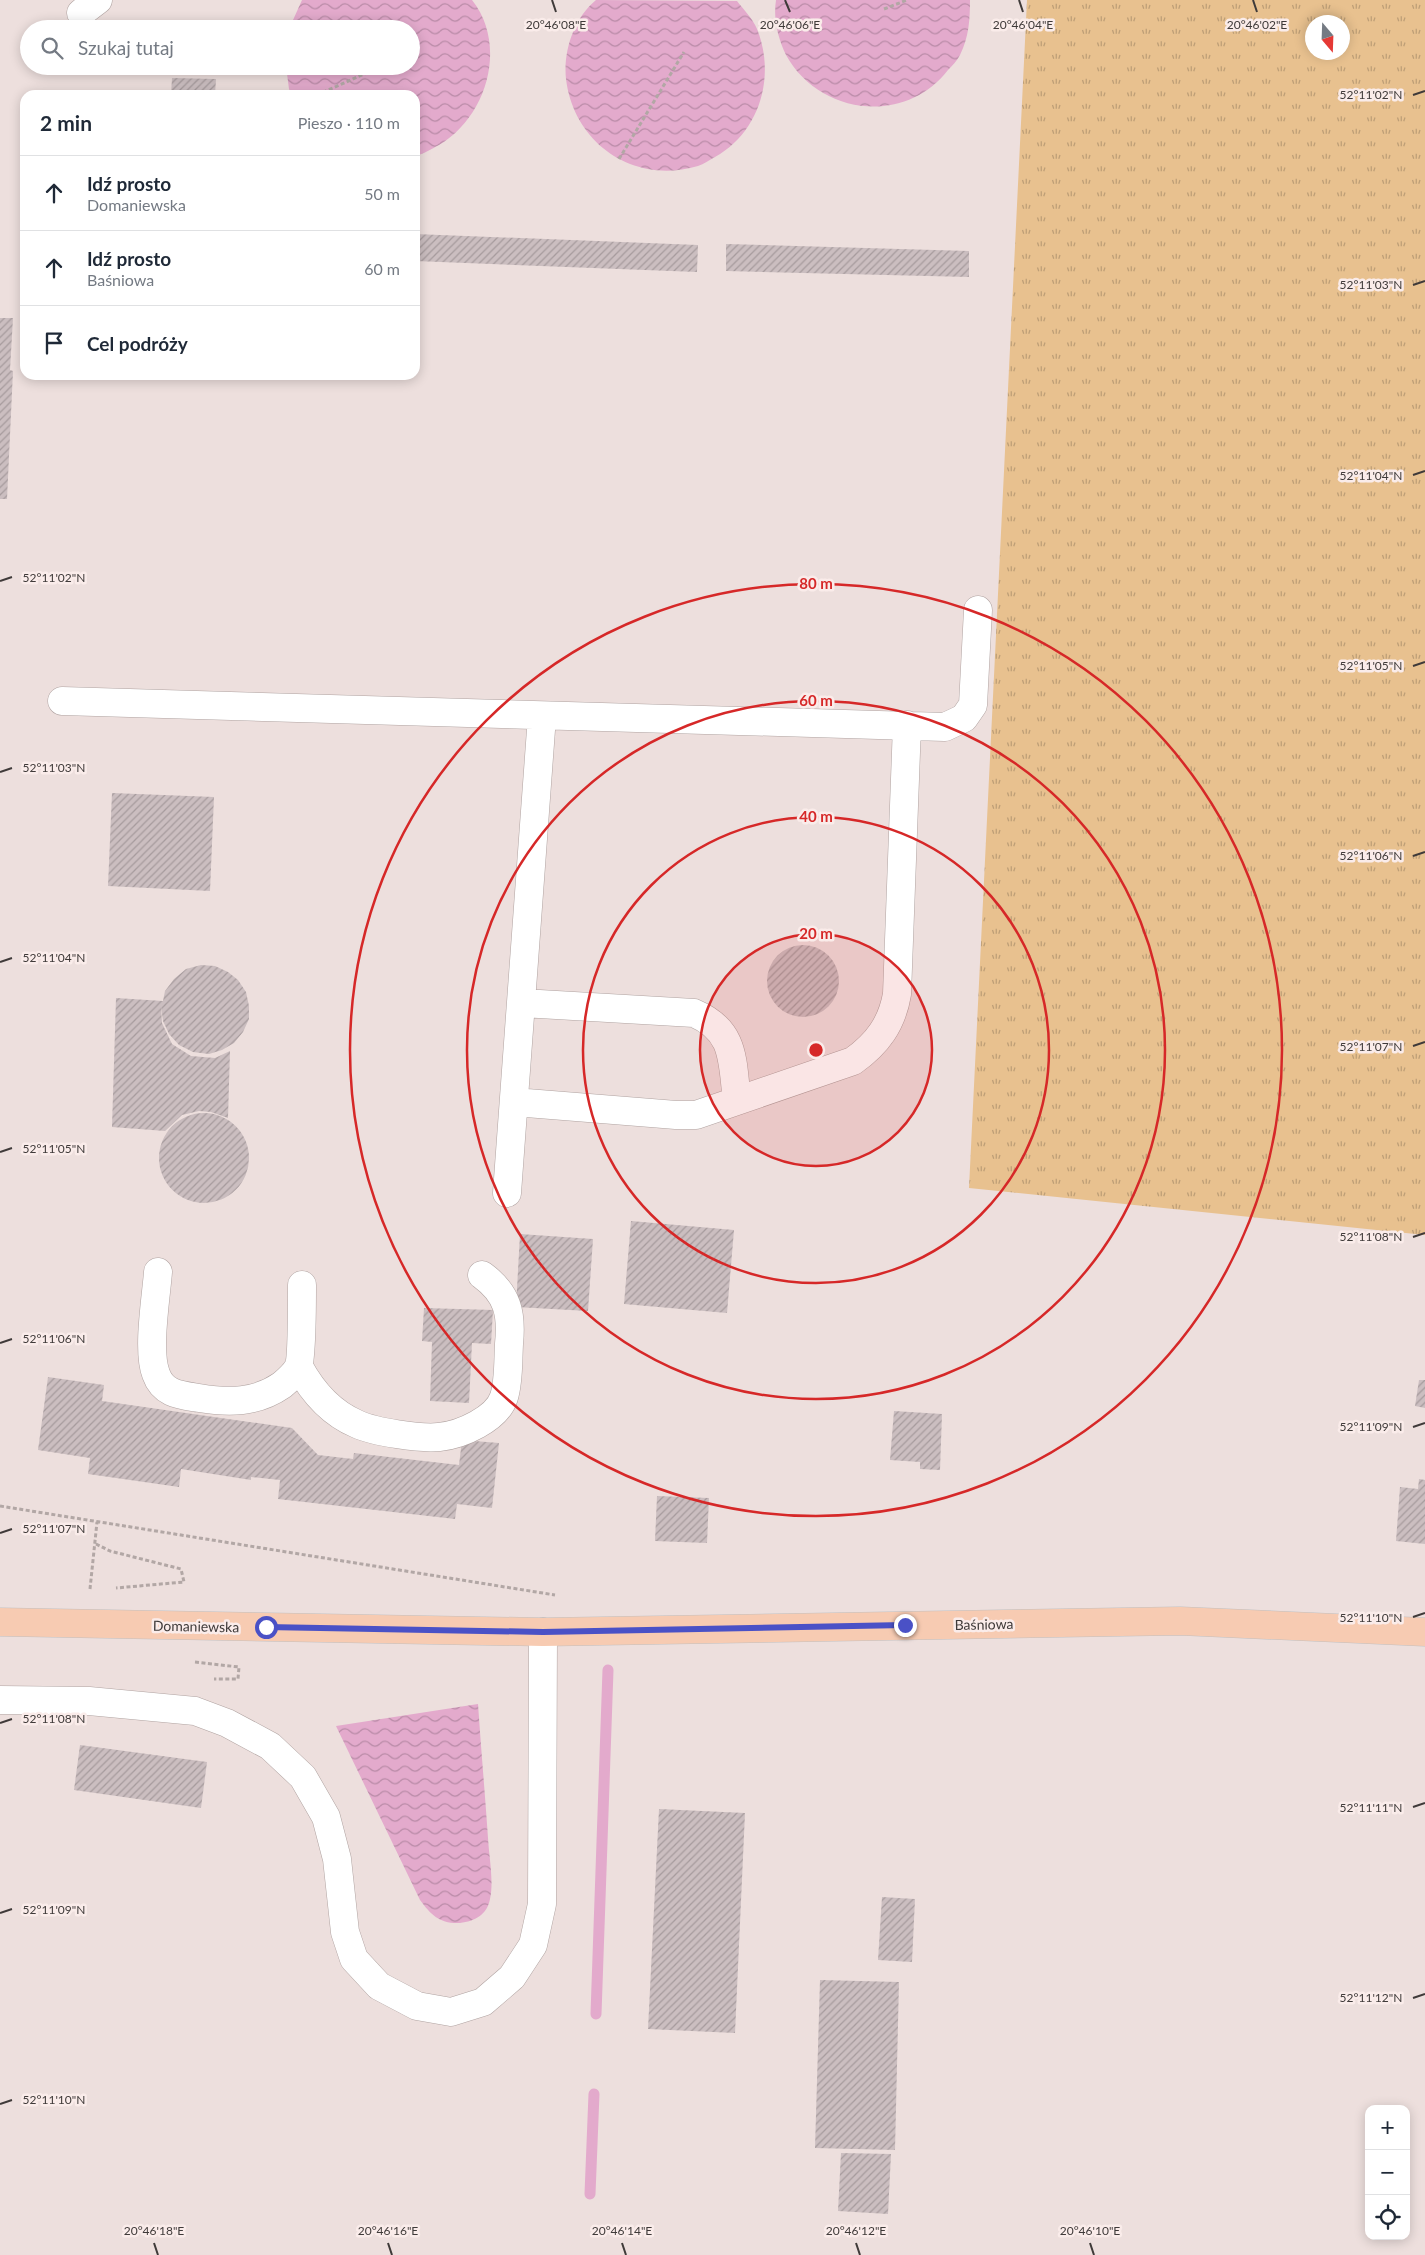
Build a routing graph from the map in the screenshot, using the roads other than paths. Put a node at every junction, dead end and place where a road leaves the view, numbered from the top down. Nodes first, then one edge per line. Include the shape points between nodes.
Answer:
1 (978, 610) dead end
2 (62, 700) dead end
3 (542, 716) junction
4 (907, 725) junction
5 (522, 1003) junction
6 (737, 1101) junction
7 (514, 1102) junction
8 (507, 1193) dead end
9 (158, 1272) dead end
10 (482, 1275) dead end
11 (302, 1285) dead end
12 (299, 1367) junction
13 (0, 1622) edge
14 (543, 1632) junction
15 (1425, 1632) edge
16 (0, 1700) edge

1 - 4 lane via 973,705 964,718 944,727
2 - 3 lane
3 - 4 lane
3 - 5 lane
4 - 6 lane via 894,1012 884,1032 869,1050 852,1061
5 - 6 lane via 694,1013 720,1030 728,1044
5 - 7 lane
6 - 7 lane via 696,1115
7 - 8 lane
9 - 12 lane via 153,1339 155,1373 162,1386 172,1394 231,1402 255,1398 273,1391 290,1379
10 - 12 lane via 495,1285 509,1311 511,1325 504,1398 483,1421 471,1428 439,1438 389,1433 357,1424 333,1409 310,1387
11 - 12 lane
13 - 14 main road, Domaniewska
14 - 15 main road, Baśniowa via 1180,1621
14 - 16 lane via 542,1904 533,1945 512,1977 483,2002 451,2012 416,2006 378,1986 354,1959 345,1932 337,1859 326,1817 303,1777 270,1746 227,1723 195,1711 90,1701

